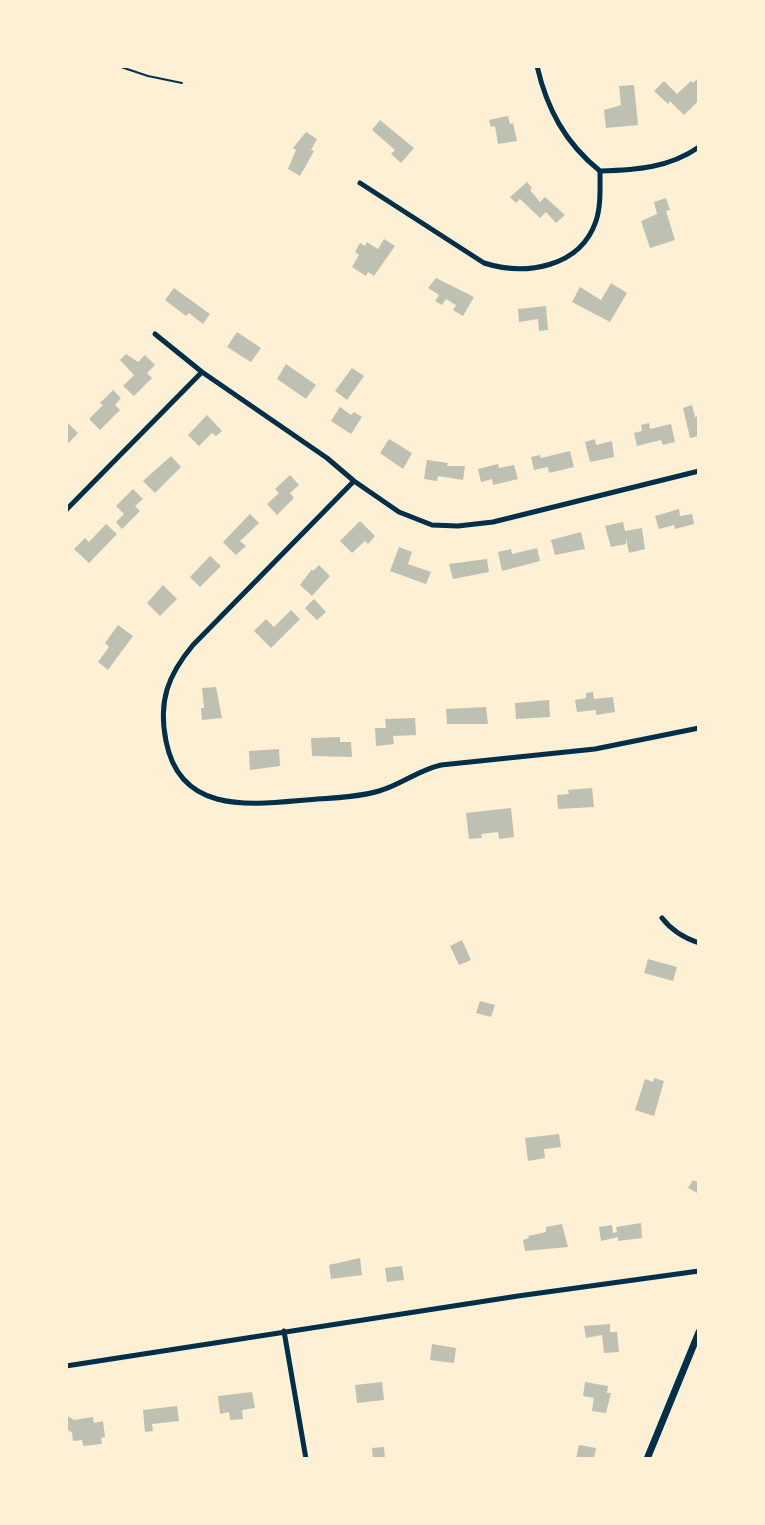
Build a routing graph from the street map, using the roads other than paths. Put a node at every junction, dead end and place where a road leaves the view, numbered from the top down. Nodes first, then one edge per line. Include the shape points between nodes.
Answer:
1 (537, 66) edge
2 (699, 147) edge
3 (600, 171) junction
4 (360, 183) dead end
5 (155, 334) dead end
6 (202, 372) junction
7 (699, 471) edge
8 (354, 481) junction
9 (66, 510) edge
10 (699, 728) edge
11 (662, 918) dead end
12 (699, 943) edge
13 (699, 1271) edge
14 (284, 1331) junction
15 (699, 1332) edge
16 (66, 1366) edge
17 (306, 1459) edge
18 (647, 1459) edge

1 - 3 street via 553,118
2 - 3 street via 655,167
3 - 4 street via 591,232 557,262 525,270 484,263
5 - 6 street
6 - 8 street
6 - 9 street
7 - 8 street via 458,526 432,525 399,512
8 - 10 street via 174,667 163,709 168,755 207,797 252,805 351,796 378,791 441,765 595,749
11 - 12 street
13 - 14 street
14 - 16 street
14 - 17 street
15 - 18 main road

